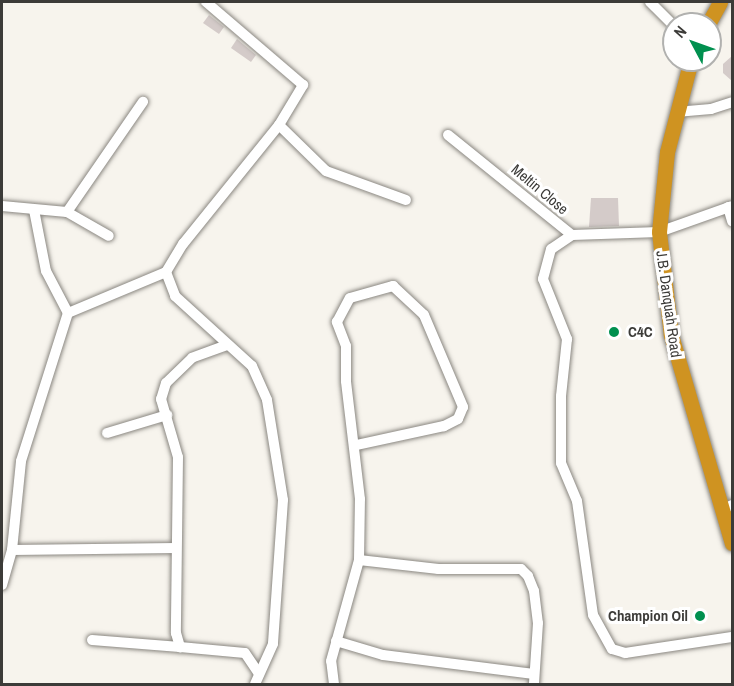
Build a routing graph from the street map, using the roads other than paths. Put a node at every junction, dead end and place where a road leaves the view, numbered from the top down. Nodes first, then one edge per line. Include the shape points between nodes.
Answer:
1 (206, 2) edge
2 (650, 2) edge
3 (662, 14) edge
4 (688, 72) edge
5 (143, 102) dead end
6 (732, 102) edge
7 (676, 112) junction
8 (279, 125) junction
9 (448, 135) dead end
10 (406, 200) dead end
11 (2, 206) edge
12 (730, 207) edge
13 (34, 210) junction
14 (67, 212) junction
15 (732, 221) edge
16 (659, 232) junction
17 (572, 235) junction
18 (109, 236) dead end
19 (166, 272) junction
20 (68, 313) junction
21 (227, 345) junction
22 (167, 415) junction
23 (106, 433) dead end
24 (356, 445) junction
25 (727, 507) edge
26 (732, 543) edge
27 (176, 548) junction
28 (12, 550) junction
29 (359, 560) junction
30 (2, 585) edge
31 (732, 637) edge
32 (92, 640) dead end
33 (336, 641) junction
34 (180, 647) junction
35 (257, 679) edge
36 (534, 679) edge
37 (334, 684) edge

1 - 8 street via 303,85
2 - 3 street
4 - 7 highway, J.B. Danquah Road
5 - 14 street
6 - 7 street via 711,109
7 - 16 highway, J.B. Danquah Road via 667,152
8 - 10 street via 326,171
8 - 19 street via 183,243
9 - 17 street, Meltin Close
11 - 13 street
12 - 15 street
12 - 16 street, Meltin Close
13 - 14 street
13 - 20 street via 46,271
14 - 18 street
16 - 17 street, Meltin Close
16 - 25 highway, J.B. Danquah Road via 671,335
17 - 31 street via 551,249 543,279 567,339 561,386 561,463 577,501 593,615 612,649 625,653
19 - 20 street
19 - 21 street via 175,296
20 - 28 street via 21,461
21 - 22 street via 192,358 166,383 161,399
21 - 35 street via 252,366 267,400 283,500 273,644
22 - 23 street
22 - 27 street via 178,457 180,515
24 - 24 street via 346,381 346,346 336,322 350,298 393,285 424,315 463,407 458,419 444,426
24 - 29 street
25 - 26 highway, J.B. Danquah Road
27 - 28 street
27 - 34 street via 176,633
28 - 30 street
29 - 33 street
29 - 36 street via 438,569 521,570 534,591 538,623
32 - 34 street
33 - 36 street via 383,655
33 - 37 street via 331,662
34 - 35 street via 245,653

